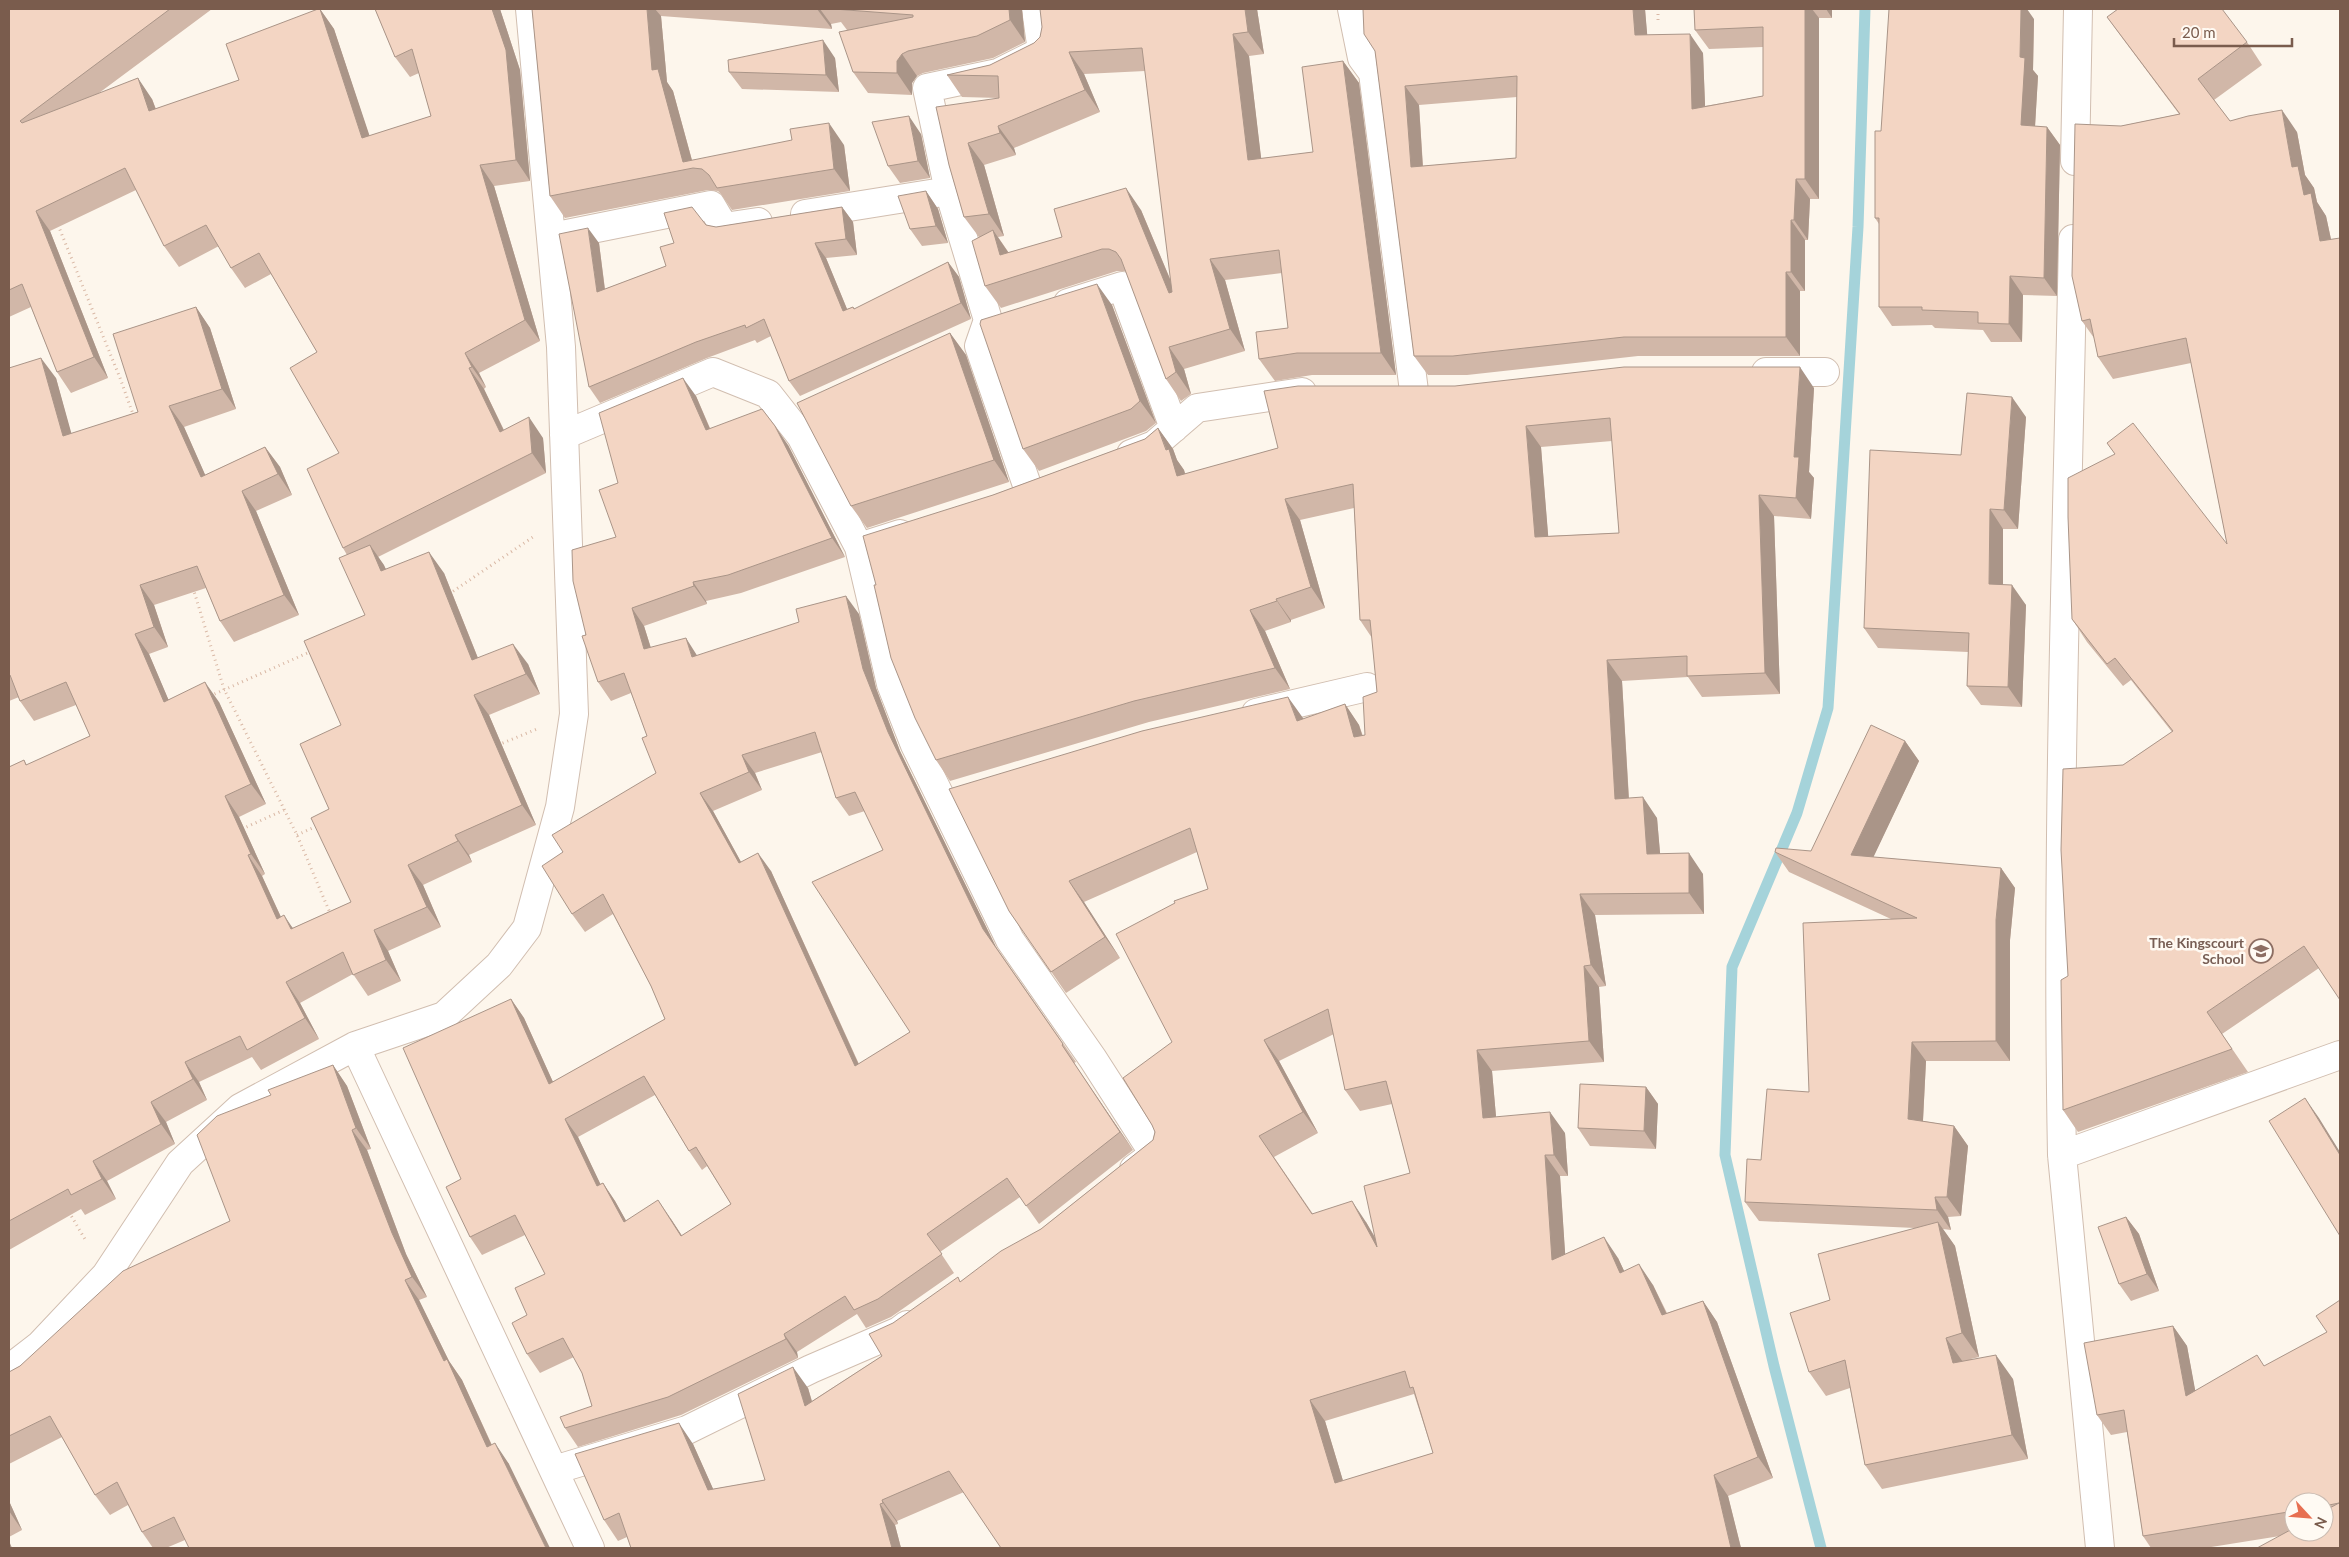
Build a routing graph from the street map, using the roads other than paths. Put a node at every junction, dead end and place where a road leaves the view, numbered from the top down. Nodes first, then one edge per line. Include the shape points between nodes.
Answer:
1 (530, 9) edge
2 (1036, 9) edge
3 (1352, 9) edge
4 (2078, 9) edge
5 (2074, 188) edge
6 (949, 191) junction
7 (2074, 217) edge
8 (551, 238) junction
9 (1040, 312) edge
10 (1012, 321) edge
11 (984, 330) junction
12 (957, 342) dead end
13 (1736, 372) edge
14 (1825, 372) dead end
15 (1330, 391) edge
16 (1386, 391) edge
17 (1414, 391) junction
18 (1441, 391) edge
19 (815, 407) edge
20 (788, 419) junction
21 (1174, 428) junction
22 (564, 435) junction
23 (1110, 462) edge
24 (1056, 481) edge
25 (1029, 491) junction
26 (1002, 501) edge
27 (922, 527) edge
28 (859, 547) junction
29 (1367, 688) dead end
30 (1231, 719) edge
31 (970, 791) edge
32 (942, 800) junction
33 (355, 1046) junction
34 (2340, 1055) edge
35 (2062, 1155) junction
36 (1115, 1184) edge
37 (924, 1314) edge
38 (9, 1369) edge
39 (554, 1470) junction
40 (590, 1548) edge
41 (2100, 1548) edge

1 - 8 street
2 - 6 street via 1042,51 998,73 927,88
3 - 17 street via 1362,58 1373,73
4 - 5 street
6 - 8 street via 724,227 711,205
6 - 11 street via 988,320
7 - 35 street via 2059,973
8 - 22 street via 561,347
9 - 21 street via 1122,286
10 - 11 street
11 - 12 street
11 - 25 street via 978,346
13 - 14 street
15 - 21 street via 1197,408
16 - 17 street
17 - 18 street
19 - 20 street
20 - 22 street via 768,394 713,372
20 - 28 street via 801,436
21 - 23 street via 1154,445
22 - 33 street via 574,714 560,806 527,928 499,965 444,1016
24 - 25 street
25 - 26 street
27 - 28 street
28 - 32 street via 891,684 915,745
29 - 30 street
31 - 32 street
32 - 36 street via 1010,940 1094,1059 1154,1154
33 - 38 street via 240,1108 180,1163 106,1275 40,1345
33 - 39 street
34 - 35 street
35 - 41 street
37 - 39 street via 900,1331 811,1369 687,1430
39 - 40 street

